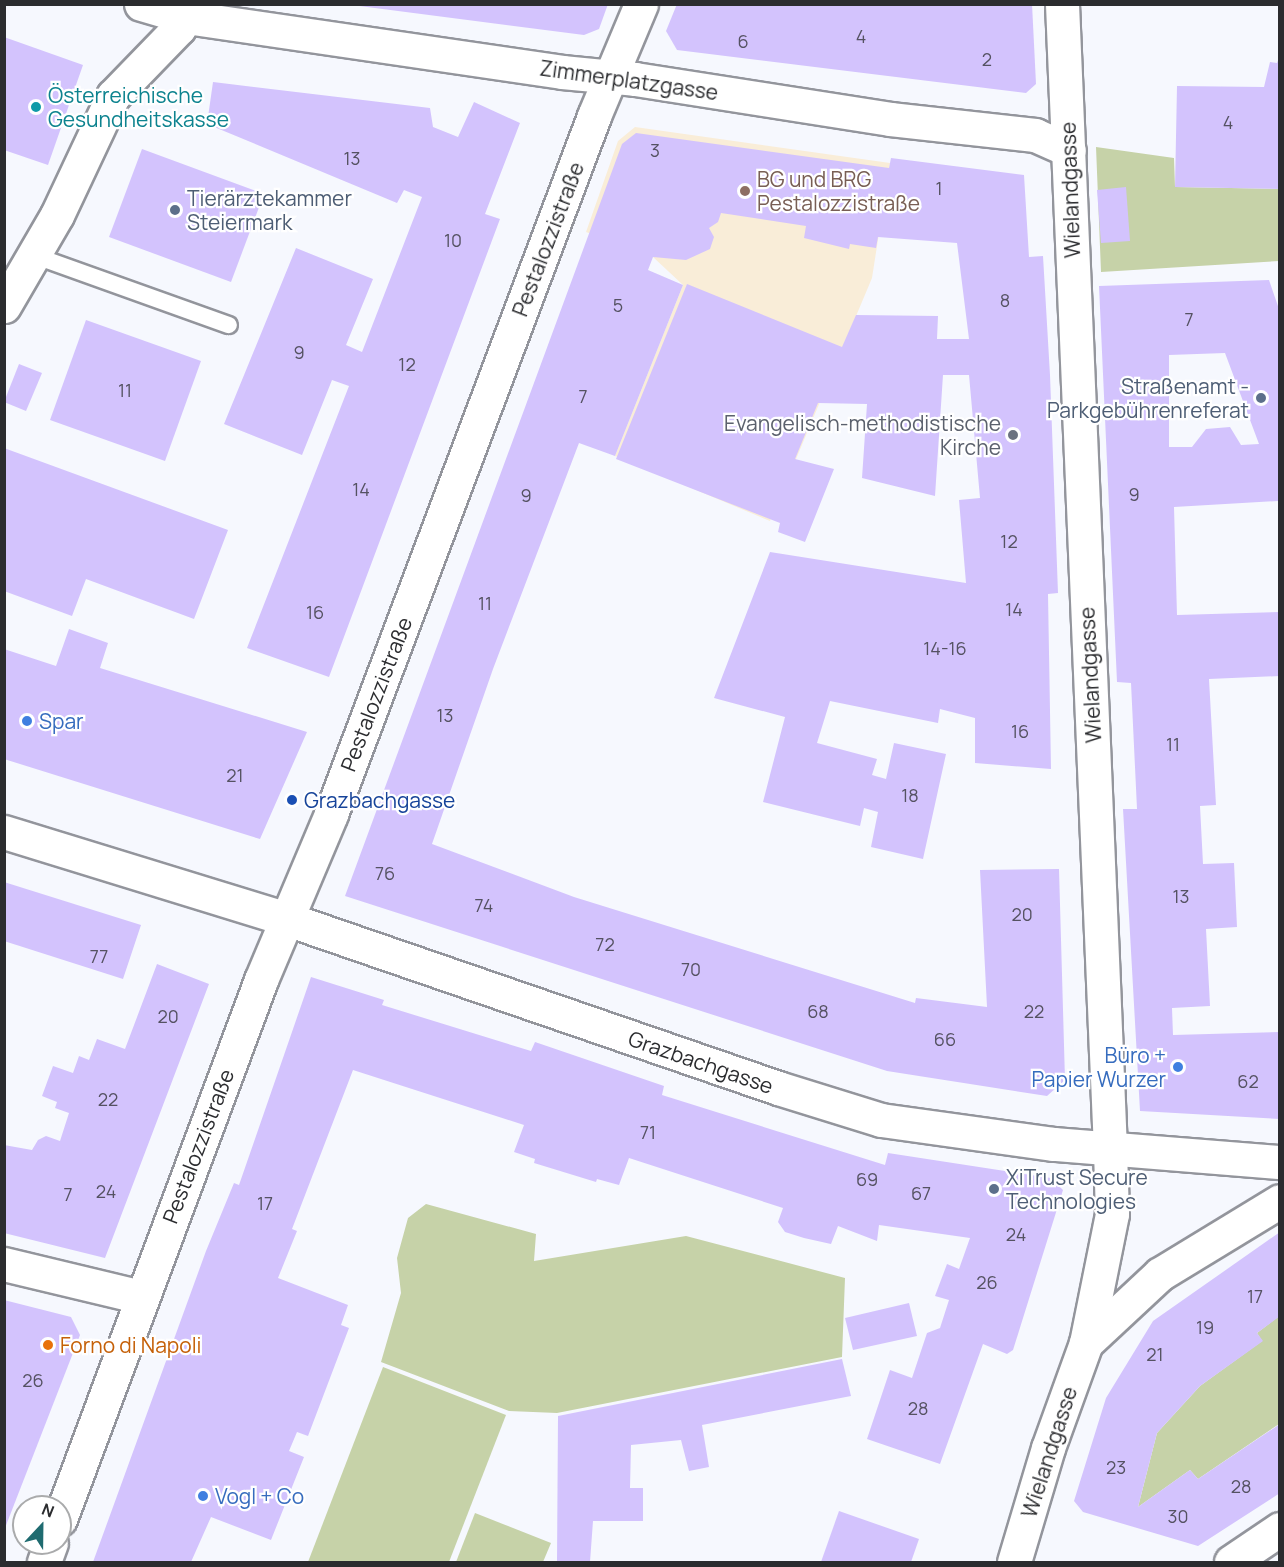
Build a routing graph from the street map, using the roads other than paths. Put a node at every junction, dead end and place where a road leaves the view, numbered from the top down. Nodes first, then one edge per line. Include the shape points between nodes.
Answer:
1 (141, 4) edge
2 (641, 4) edge
3 (1062, 4) edge
4 (188, 11) edge
5 (610, 76) junction
6 (1069, 150) junction
7 (33, 255) junction
8 (4, 306) edge
9 (229, 325) dead end
10 (4, 832) edge
11 (287, 920) junction
12 (1110, 1149) junction
13 (1280, 1162) edge
14 (1280, 1201) edge
15 (4, 1264) edge
16 (141, 1297) junction
17 (1086, 1343) junction
18 (69, 1495) edge
19 (1280, 1529) edge
20 (1014, 1563) edge
21 (1231, 1563) edge

1 - 4 street, Zimmerplatzgasse
2 - 5 street, Pestalozzistraße
3 - 6 street, Wielandgasse
4 - 5 street, Zimmerplatzgasse
4 - 7 street via 113,96 57,215
5 - 6 street, Zimmerplatzgasse via 890,118 1035,135
5 - 11 street, Pestalozzistraße via 331,814
6 - 12 street, Wielandgasse
7 - 8 street
7 - 9 lane
10 - 11 street, Grazbachgasse
11 - 12 street, Grazbachgasse via 880,1120
11 - 16 street, Pestalozzistraße
12 - 13 street, Grazbachgasse
12 - 17 street, Wielandgasse via 1112,1214
14 - 17 street, Wielandgasse via 1160,1274
15 - 16 street
16 - 18 street, Pestalozzistraße
17 - 20 street, Wielandgasse via 1048,1448
19 - 21 street

